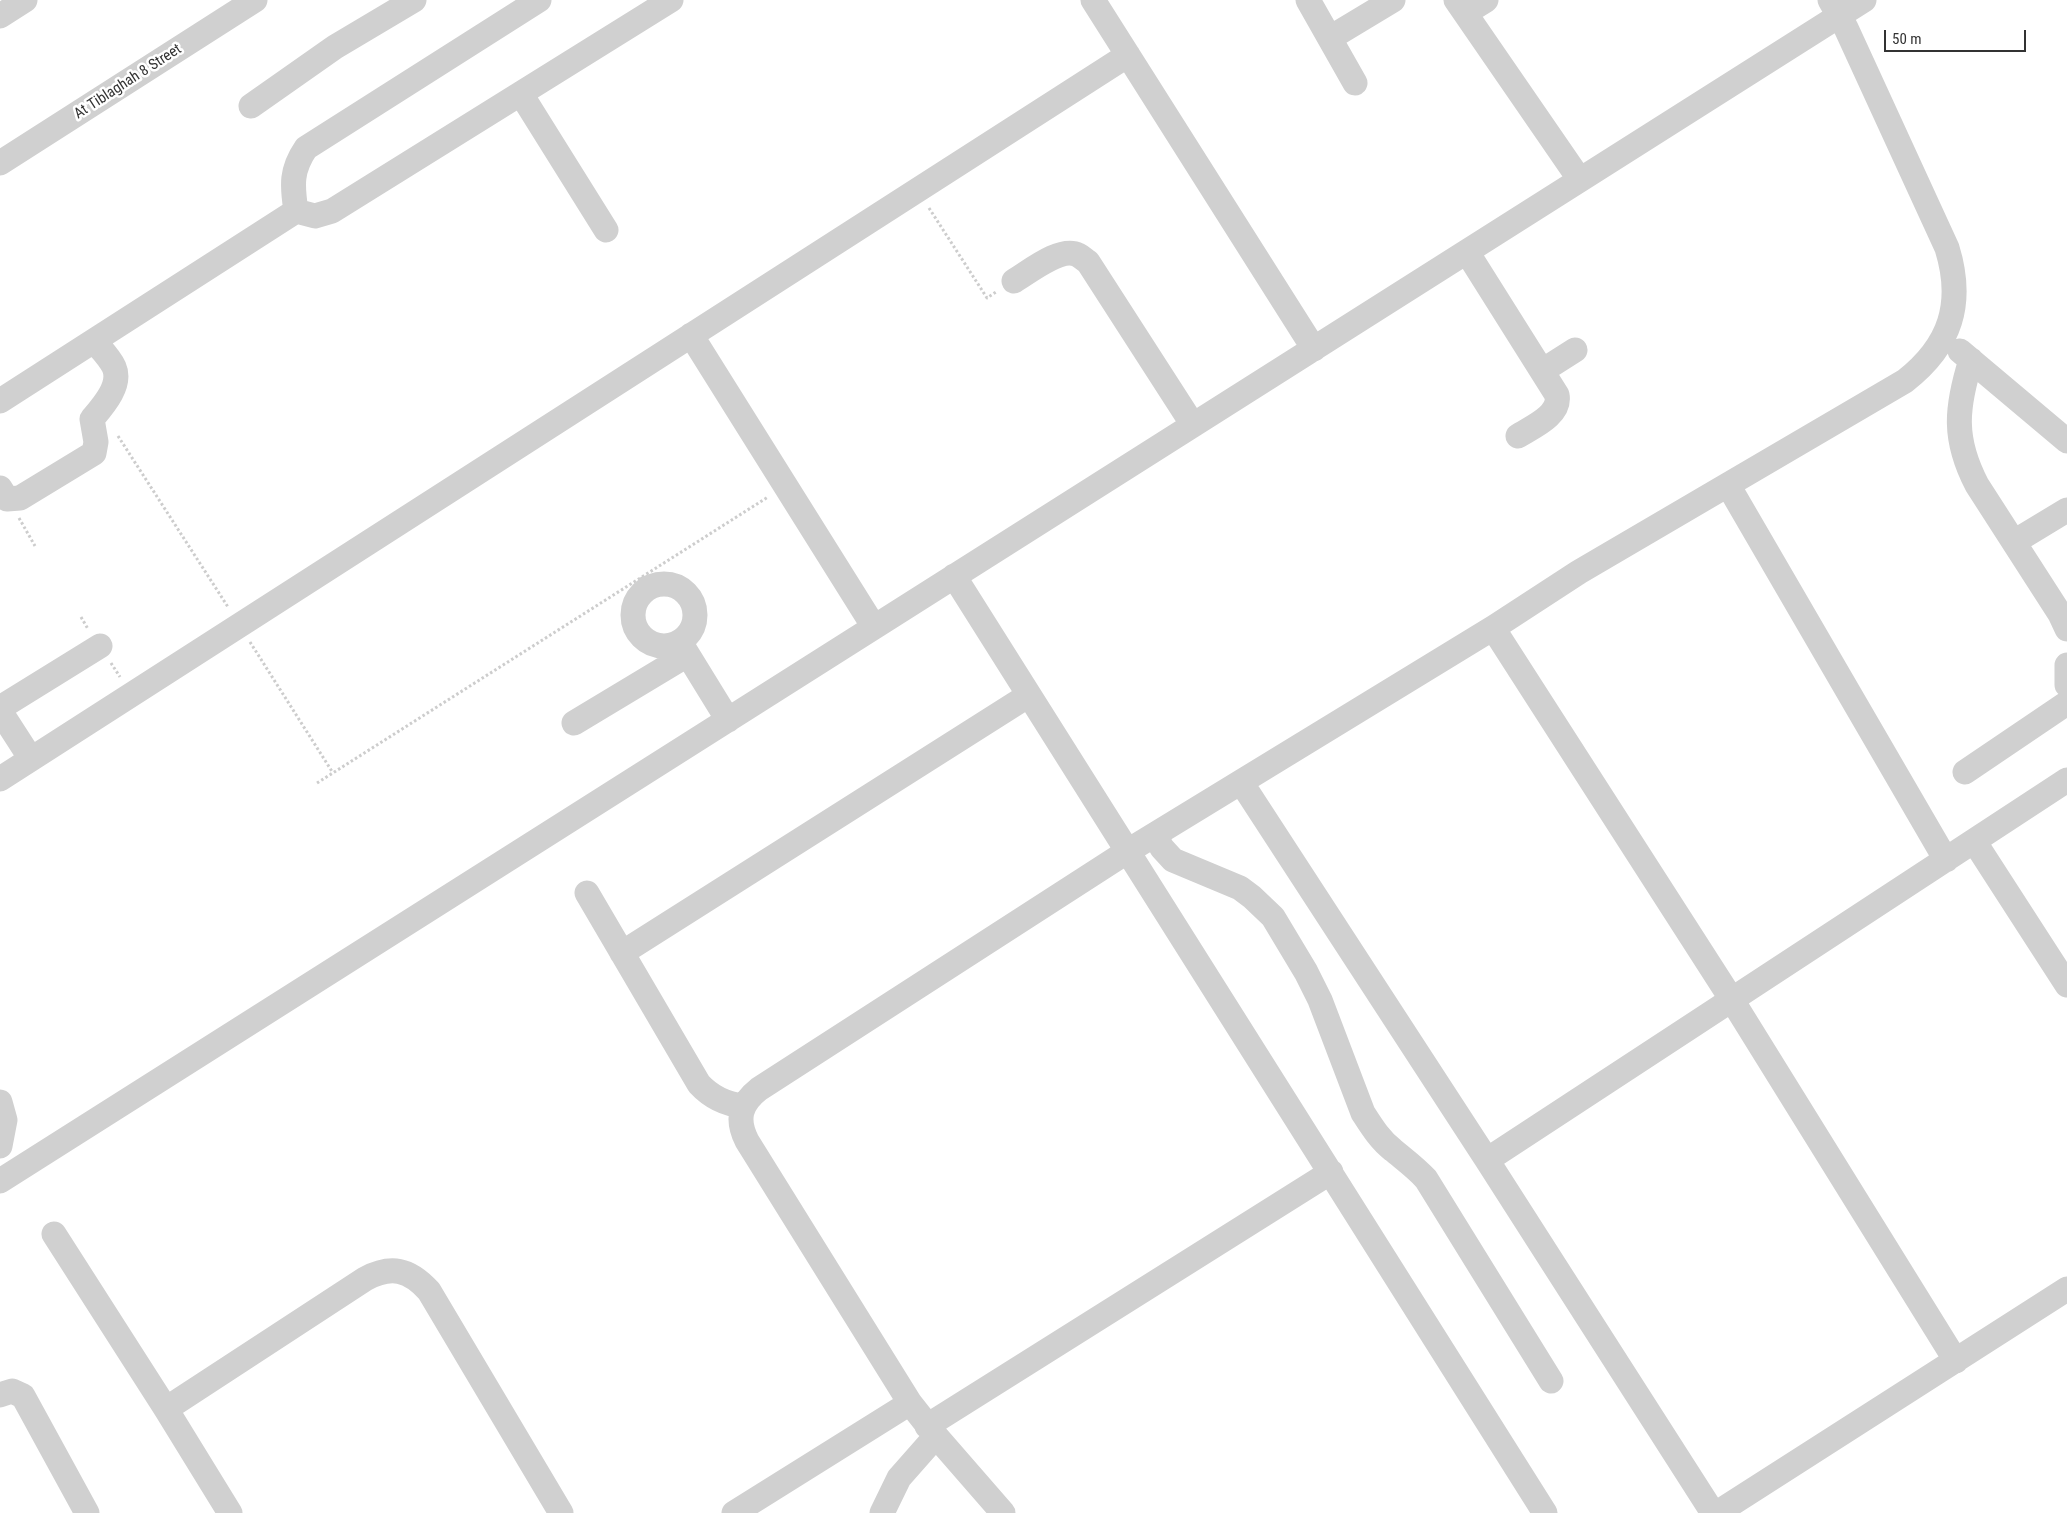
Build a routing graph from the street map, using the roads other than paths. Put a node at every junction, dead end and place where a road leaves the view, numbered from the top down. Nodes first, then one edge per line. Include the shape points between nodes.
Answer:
1 (25, 0) edge
2 (255, 0) edge
3 (414, 0) edge
4 (539, 0) edge
5 (671, 0) edge
6 (1093, 0) edge
7 (1308, 0) edge
8 (1394, 0) edge
9 (1486, 0) edge
10 (1864, 0) edge
11 (1460, 7) edge
12 (1835, 8) edge
13 (1, 12) edge
14 (1330, 38) junction
15 (1128, 55) junction
16 (1355, 83) dead end
17 (521, 94) junction
18 (251, 106) dead end
19 (0, 163) edge
20 (1580, 180) junction
21 (296, 211) junction
22 (606, 230) dead end
23 (1467, 252) junction
24 (1014, 281) road end
25 (691, 336) junction
26 (1944, 337) junction
27 (95, 342) junction
28 (1314, 349) junction
29 (1575, 350) dead end
30 (1971, 360) junction
31 (1542, 371) junction
32 (0, 401) edge
33 (1193, 425) junction
34 (1518, 436) dead end
35 (2067, 441) edge
36 (1728, 485) junction
37 (3, 493) edge
38 (2067, 510) edge
39 (2014, 542) junction
40 (954, 576) junction
41 (874, 627) junction
42 (1493, 628) junction
43 (2067, 630) edge
44 (100, 646) dead end
45 (684, 648) junction
46 (2067, 665) edge
47 (2067, 684) edge
48 (1029, 695) junction
49 (2067, 703) edge
50 (0, 710) edge
51 (728, 720) junction
52 (574, 723) dead end
53 (31, 759) junction
54 (1965, 772) dead end
55 (0, 779) edge
56 (2067, 780) edge
57 (1241, 782) junction
58 (1155, 835) junction
59 (1974, 841) junction
60 (1128, 851) junction
61 (1946, 860) junction
62 (587, 893) dead end
63 (622, 953) junction
64 (2067, 985) edge
65 (1732, 1000) junction
66 (0, 1102) edge
67 (743, 1106) junction
68 (0, 1146) edge
69 (1487, 1160) junction
70 (1331, 1172) junction
71 (0, 1180) edge
72 (54, 1234) dead end
73 (2067, 1289) edge
74 (1956, 1361) junction
75 (1551, 1381) dead end
76 (0, 1391) edge
77 (910, 1403) junction
78 (166, 1409) junction
79 (931, 1431) junction
80 (747, 1510) edge
81 (87, 1513) edge
82 (230, 1513) edge
83 (561, 1513) edge
84 (882, 1513) edge
85 (1004, 1513) edge
86 (1545, 1513) edge
87 (1713, 1513) edge
88 (1717, 1513) edge

1 - 13 street
2 - 19 street, At Tiblaghah 8 Street
3 - 18 street via 342,42
4 - 21 street via 306,148 297,162 293,190
5 - 17 street
6 - 15 street
7 - 14 street
8 - 14 street
9 - 11 street
10 - 12 street
11 - 20 street
12 - 20 street
12 - 26 street via 1947,248 1955,293 1951,320
14 - 16 street
15 - 25 street
15 - 28 street
17 - 21 street via 332,211 315,216
17 - 22 street
20 - 23 street
21 - 27 street
23 - 28 street
23 - 31 street
24 - 33 street via 1055,256 1077,254 1088,262
25 - 41 street
25 - 53 street
26 - 30 street
26 - 36 street via 1921,369 1905,380
27 - 32 street
27 - 37 street via 115,368 115,386 92,419 96,442 94,453 20,498
28 - 33 street
29 - 31 street
30 - 35 street
30 - 39 street via 1958,411 1962,449 1977,485
31 - 34 street via 1557,395 1558,405 1552,413
33 - 40 street
36 - 42 street via 1579,572
36 - 61 street
38 - 39 street
39 - 43 street
40 - 41 street
40 - 48 street
41 - 51 street
42 - 57 street
42 - 65 street
44 - 50 street
45 - 45 street via 652,644 641,636 634,624 632,610 644,582 675,585 687,593 694,605 695,619
45 - 51 street
45 - 52 street
46 - 47 street
48 - 60 street
48 - 63 street
49 - 54 street
50 - 53 street
51 - 71 street
53 - 55 street
56 - 59 street
57 - 58 street
57 - 69 street
58 - 60 street
58 - 75 street via 1173,860 1240,888 1263,906 1282,929 1320,1000 1371,1126 1426,1179
59 - 61 street
59 - 64 street
60 - 67 street via 759,1089
60 - 70 street
61 - 65 street
62 - 63 street
63 - 67 street via 699,1084 714,1097
65 - 69 street
65 - 74 street
66 - 68 street via 5,1120
67 - 77 street via 740,1118 747,1141
69 - 87 street
70 - 79 street
70 - 86 street
72 - 78 street
73 - 74 street
74 - 88 street
76 - 81 street via 18,1392 27,1401
77 - 79 street
77 - 80 street
78 - 82 street
78 - 83 street via 365,1279 378,1272 407,1273 429,1291
79 - 84 street via 899,1478
79 - 85 street

